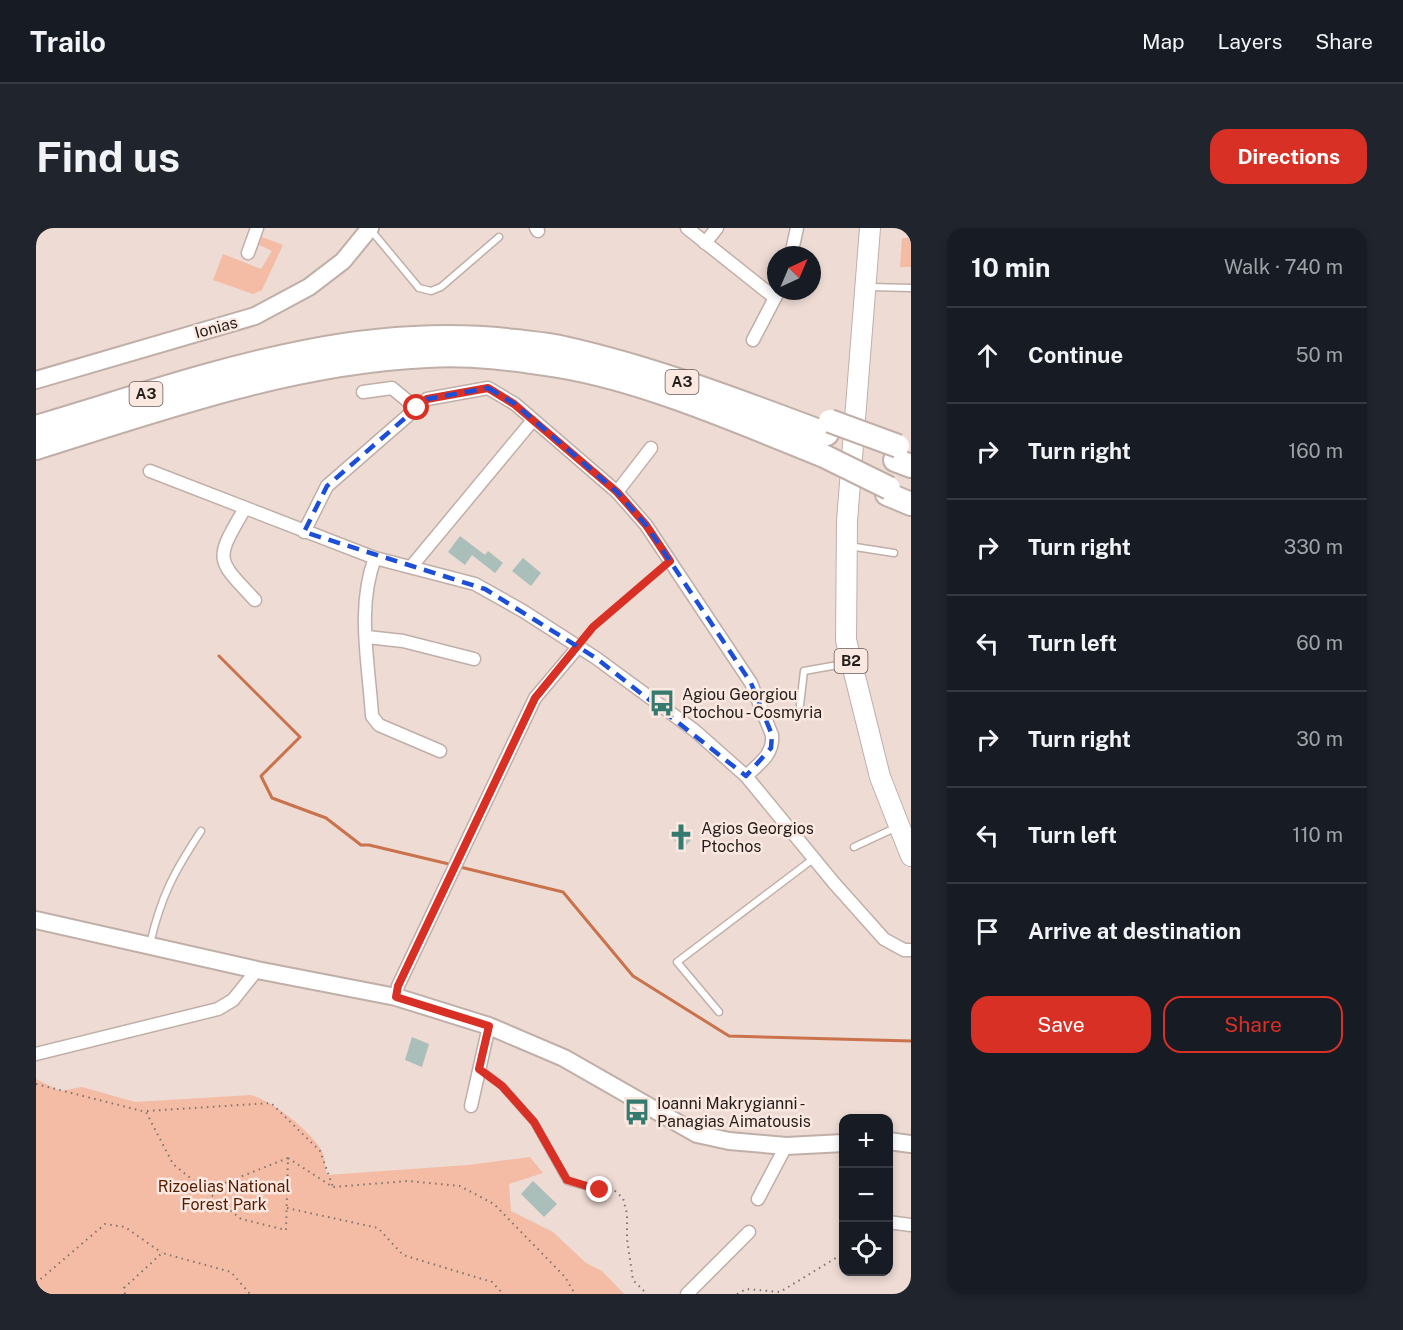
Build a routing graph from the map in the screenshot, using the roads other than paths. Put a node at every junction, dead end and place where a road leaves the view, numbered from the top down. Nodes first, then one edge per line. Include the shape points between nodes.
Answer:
1 (257, 228) edge
2 (369, 228) edge
3 (687, 228) edge
4 (717, 228) edge
5 (797, 228) edge
6 (870, 228) edge
7 (499, 237) dead end
8 (705, 243) junction
9 (793, 246) edge
10 (248, 253) dead end
11 (866, 286) junction
12 (767, 288) edge
13 (911, 288) edge
14 (774, 300) edge
15 (753, 340) dead end
16 (396, 348) junction
17 (36, 380) edge
18 (363, 392) dead end
19 (417, 408) junction
20 (533, 420) junction
21 (36, 427) edge
22 (825, 445) junction
23 (36, 448) edge
24 (651, 448) dead end
25 (150, 471) dead end
26 (899, 472) edge
27 (617, 492) junction
28 (911, 498) edge
29 (911, 504) edge
30 (244, 510) junction
31 (304, 532) junction
32 (846, 545) junction
33 (894, 553) dead end
34 (375, 558) junction
35 (411, 567) junction
36 (255, 600) dead end
37 (367, 637) junction
38 (578, 646) junction
39 (474, 659) dead end
40 (851, 662) junction
41 (800, 705) dead end
42 (440, 751) dead end
43 (746, 776) junction
44 (898, 826) junction
45 (201, 831) dead end
46 (854, 847) dead end
47 (911, 856) edge
48 (814, 858) junction
49 (36, 920) edge
50 (150, 944) junction
51 (911, 950) edge
52 (257, 970) junction
53 (396, 997) junction
54 (719, 1012) dead end
55 (489, 1026) junction
56 (36, 1054) edge
57 (479, 1069) junction
58 (471, 1107) dead end
59 (893, 1142) edge
60 (839, 1143) edge
61 (911, 1144) edge
62 (786, 1146) junction
63 (600, 1190) road end
64 (758, 1198) dead end
65 (893, 1223) edge
66 (911, 1225) edge
67 (749, 1232) dead end
68 (687, 1294) edge

1 - 10 street
2 - 7 lane via 419,288 431,291 441,287
2 - 17 main road, Ionias via 343,261 309,287 255,316
3 - 8 street
4 - 8 street
5 - 9 street
6 - 11 main road, B2
8 - 12 street
11 - 13 lane
11 - 32 main road, B2
14 - 15 street
16 - 21 highway, A3 via 340,345 253,362
16 - 22 highway via 431,364 489,366 560,377
16 - 22 highway, A3 via 484,338 562,347 657,374
16 - 23 highway, A3 via 258,380
18 - 19 street via 392,388
19 - 20 street via 427,399 488,388
19 - 31 street via 327,486
20 - 27 street
20 - 35 street
22 - 26 highway
22 - 26 highway, A3
24 - 27 street
25 - 30 street
26 - 28 highway
26 - 29 highway
27 - 43 street via 646,525 751,683 773,742 767,757
30 - 31 street
30 - 36 street via 226,541 223,563
31 - 34 street
32 - 33 lane
32 - 40 main road, B2 via 846,640
34 - 35 street
34 - 37 street via 365,589
35 - 38 street via 475,584
37 - 39 street via 403,641
37 - 42 street via 372,716 380,725
38 - 43 street via 694,730
38 - 53 street via 535,698
40 - 41 lane via 804,671
40 - 44 main road, B2 via 880,777
43 - 48 street
44 - 46 lane
44 - 47 main road, B2
45 - 50 lane via 167,886
48 - 51 street via 884,939
48 - 54 lane via 677,962
49 - 50 main road
50 - 52 main road
52 - 53 main road
52 - 56 street via 233,1000 218,1009
53 - 55 main road
55 - 57 street
55 - 62 main road via 564,1058 697,1134
57 - 58 street
57 - 63 lane via 502,1086 534,1122 567,1180
59 - 61 main road
60 - 62 main road
62 - 64 street
65 - 66 street
67 - 68 street

